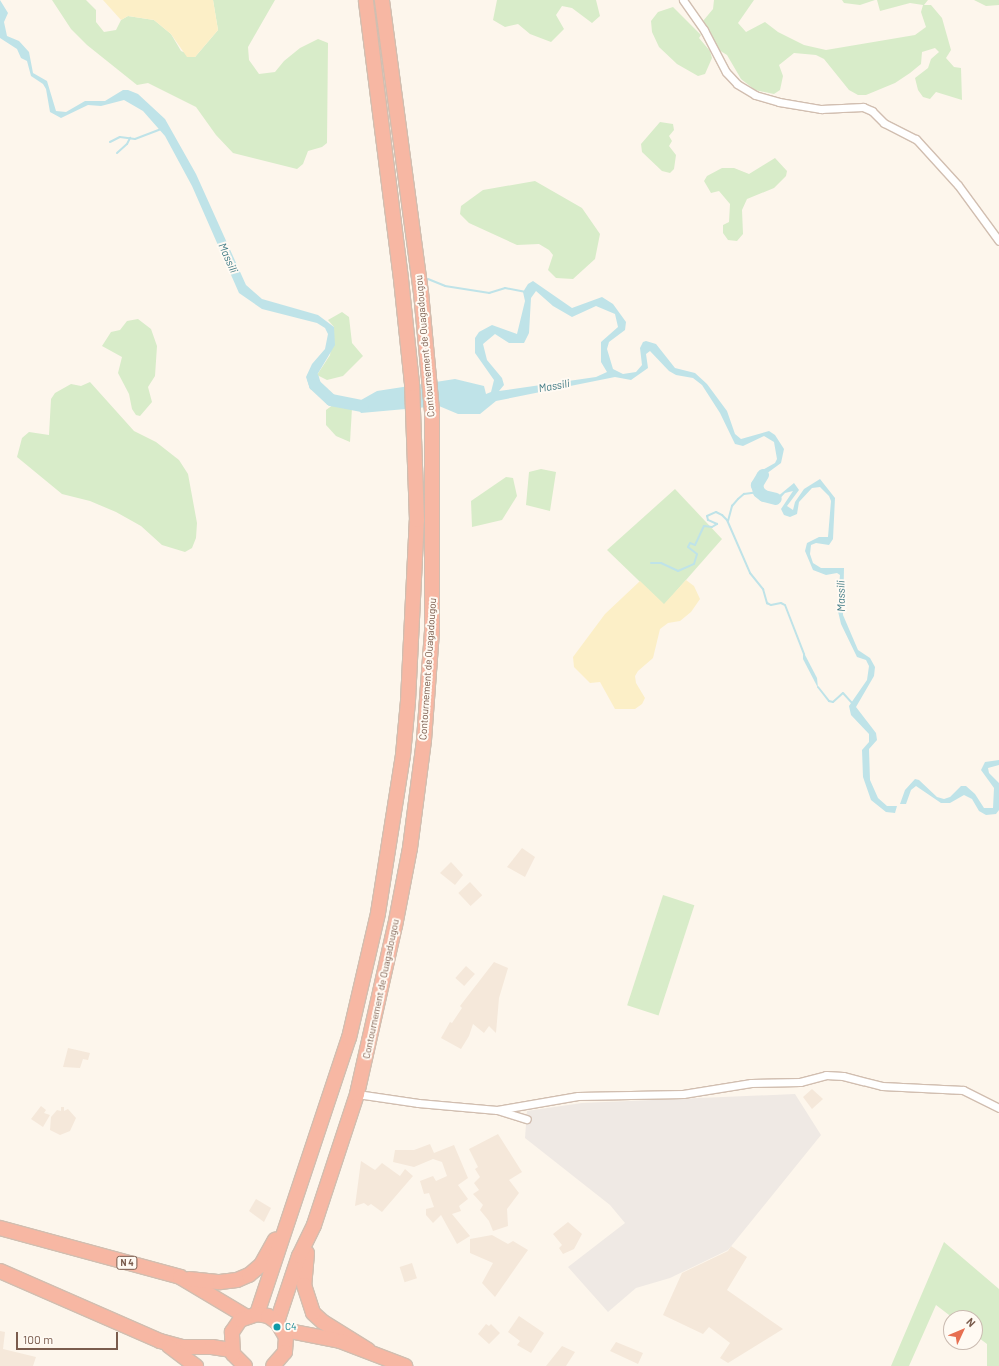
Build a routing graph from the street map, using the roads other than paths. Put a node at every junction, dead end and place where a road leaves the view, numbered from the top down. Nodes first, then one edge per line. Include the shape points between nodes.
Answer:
1 (366, 0) edge
2 (382, 0) edge
3 (683, 0) edge
4 (999, 241) edge
5 (357, 1094) junction
6 (999, 1108) edge
7 (497, 1110) junction
8 (527, 1119) dead end
9 (289, 1216) junction
10 (314, 1225) junction
11 (0, 1228) edge
12 (0, 1271) edge
13 (180, 1277) junction
14 (252, 1315) junction
15 (281, 1326) junction
16 (160, 1341) junction
17 (368, 1350) junction
18 (239, 1361) edge
19 (196, 1366) edge
20 (273, 1366) edge
21 (405, 1366) edge

1 - 9 highway, Contournement de Ouagadougou via 412,384 417,520 415,588 403,755 378,913 348,1038
2 - 5 highway, Contournement de Ouagadougou via 421,292 432,411 432,631 424,740 410,848
3 - 4 street via 704,30 726,72 737,84 755,95 779,102 821,109 863,107 872,111 884,123 916,139 958,185
5 - 7 street via 418,1103
5 - 10 highway, Contournement de Ouagadougou
6 - 7 street via 963,1090 882,1086 843,1076 826,1075 800,1082 751,1083 683,1094 574,1096
7 - 8 street
9 - 13 highway via 278,1232 271,1252 261,1265 249,1274 237,1280 220,1282
9 - 14 highway, Contournement de Ouagadougou
10 - 15 highway, Contournement de Ouagadougou via 299,1256
10 - 17 highway via 304,1271 307,1299 313,1312 323,1322
11 - 13 highway, N 4
12 - 16 highway
13 - 14 highway, N 4
14 - 15 highway, N 4 via 268,1316
14 - 18 highway via 232,1332
15 - 17 highway, N 4
15 - 20 highway via 285,1352
16 - 18 highway via 182,1347 212,1347
16 - 19 highway
17 - 21 highway, N 4

